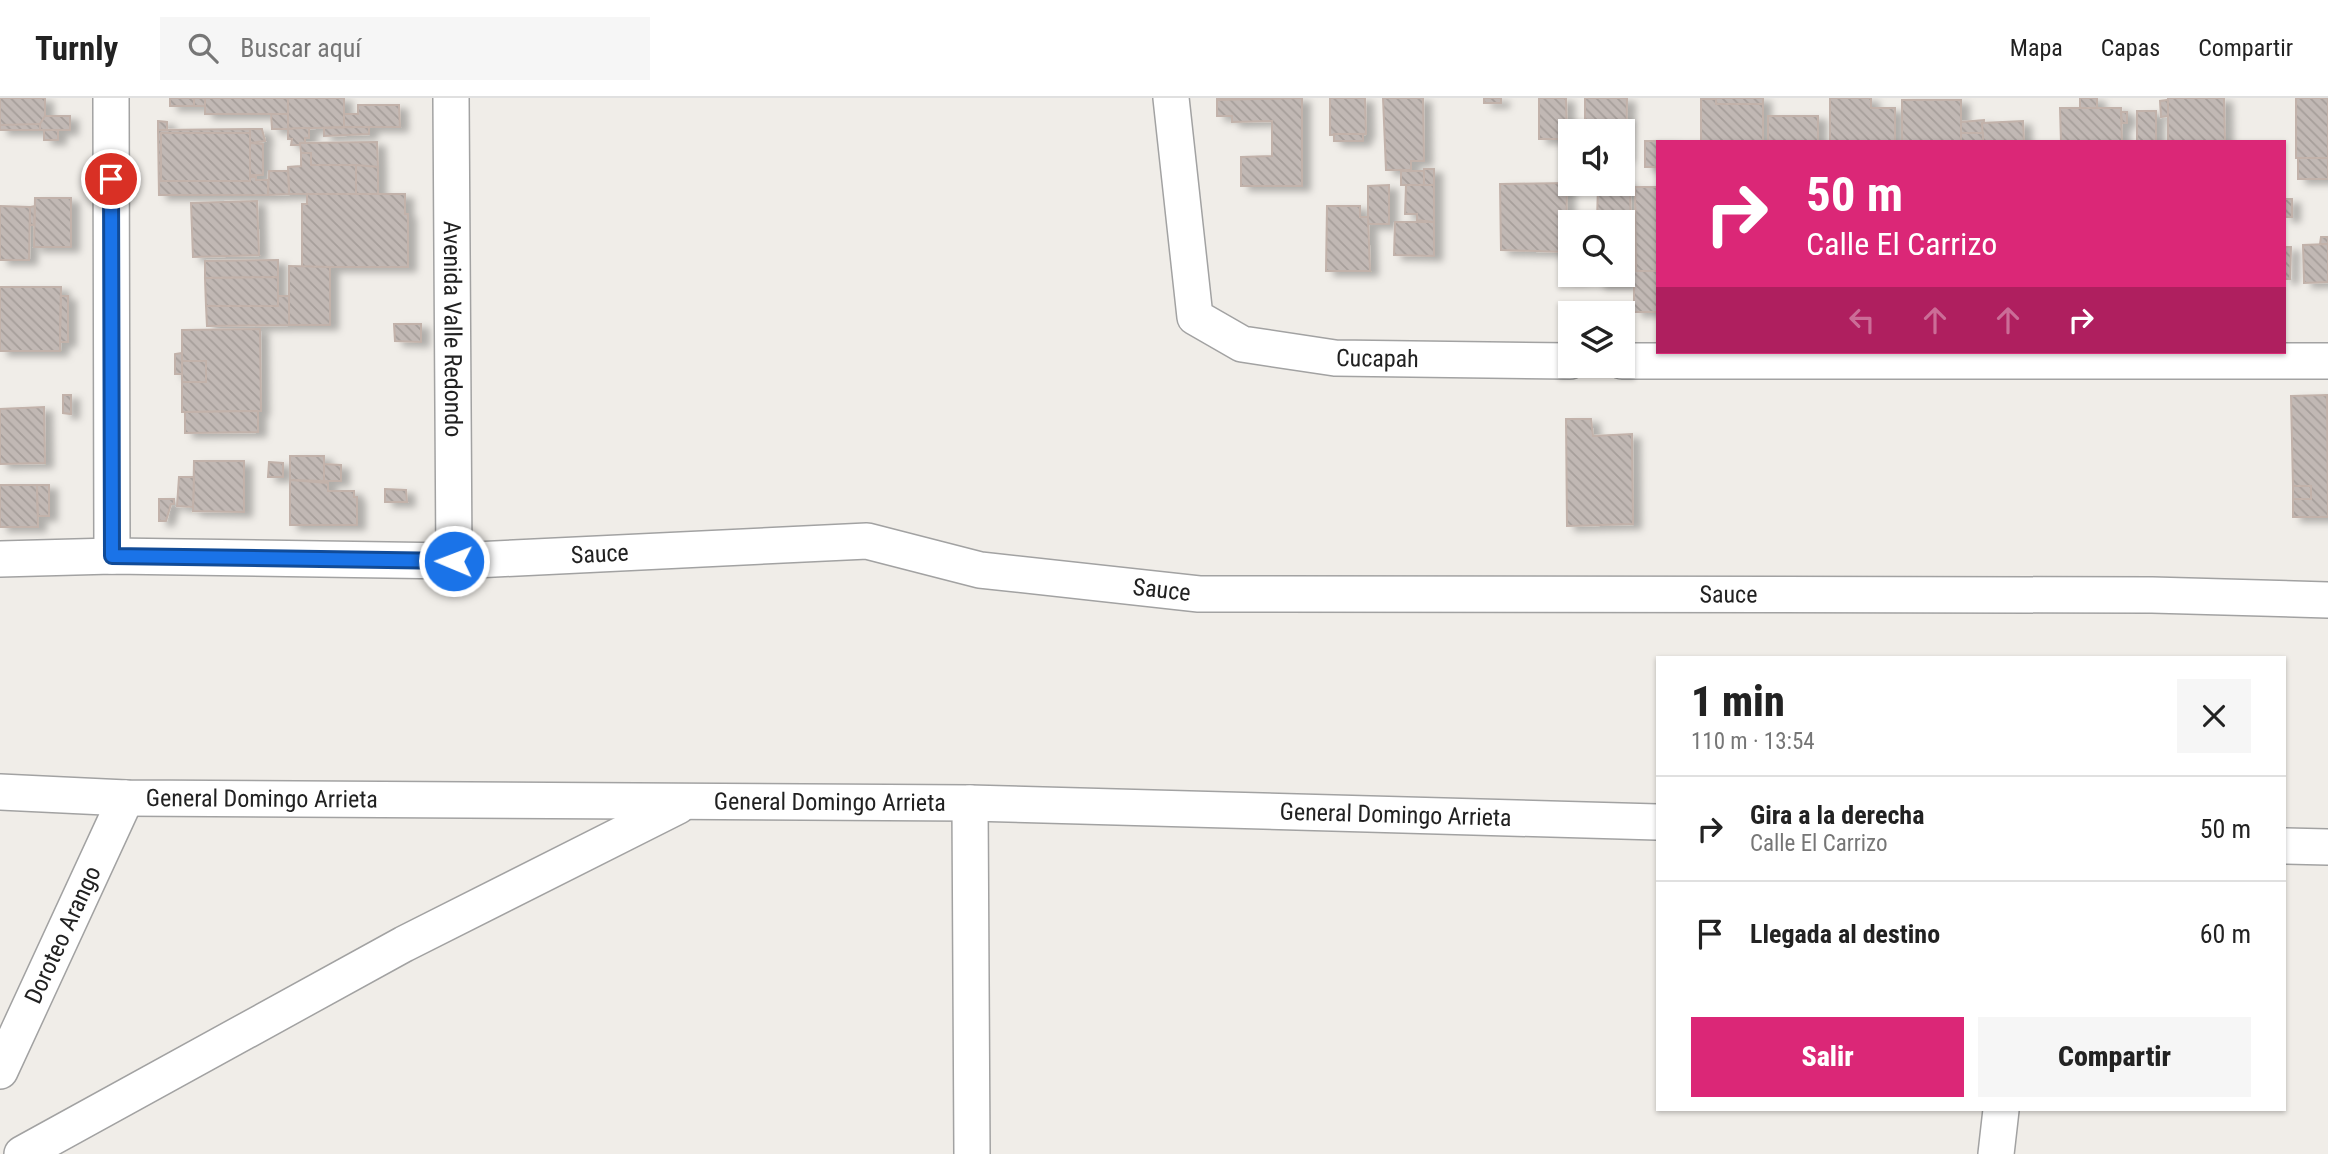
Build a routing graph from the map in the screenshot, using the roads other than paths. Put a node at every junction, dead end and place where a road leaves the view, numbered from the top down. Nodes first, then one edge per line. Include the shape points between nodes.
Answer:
1 (111, 98) edge
2 (451, 98) edge
3 (1171, 98) edge
4 (1558, 360) edge
5 (1635, 361) edge
6 (2328, 362) edge
7 (112, 556) junction
8 (0, 559) edge
9 (454, 561) junction
10 (2328, 600) edge
11 (0, 792) edge
12 (126, 797) junction
13 (685, 803) junction
14 (970, 803) junction
15 (1656, 822) edge
16 (2286, 846) edge
17 (2328, 847) edge
18 (0, 1071) edge
19 (2001, 1111) edge
20 (22, 1154) edge
21 (972, 1154) edge
22 (1996, 1154) edge

1 - 7 street
2 - 9 street, Avenida Valle Redondo
3 - 4 street, Cucapah via 1195,317 1242,344 1335,358
5 - 6 street
7 - 8 street, Sauce
7 - 9 street, Sauce
9 - 10 street, Sauce via 867,541 980,569 1199,594 2124,595
11 - 12 street, General Domingo Arrieta
12 - 13 street, General Domingo Arrieta
12 - 18 street, Doroteo Arango
13 - 14 street, General Domingo Arrieta
13 - 20 street via 404,944
14 - 15 street, General Domingo Arrieta
14 - 21 street
16 - 17 street
19 - 22 street

